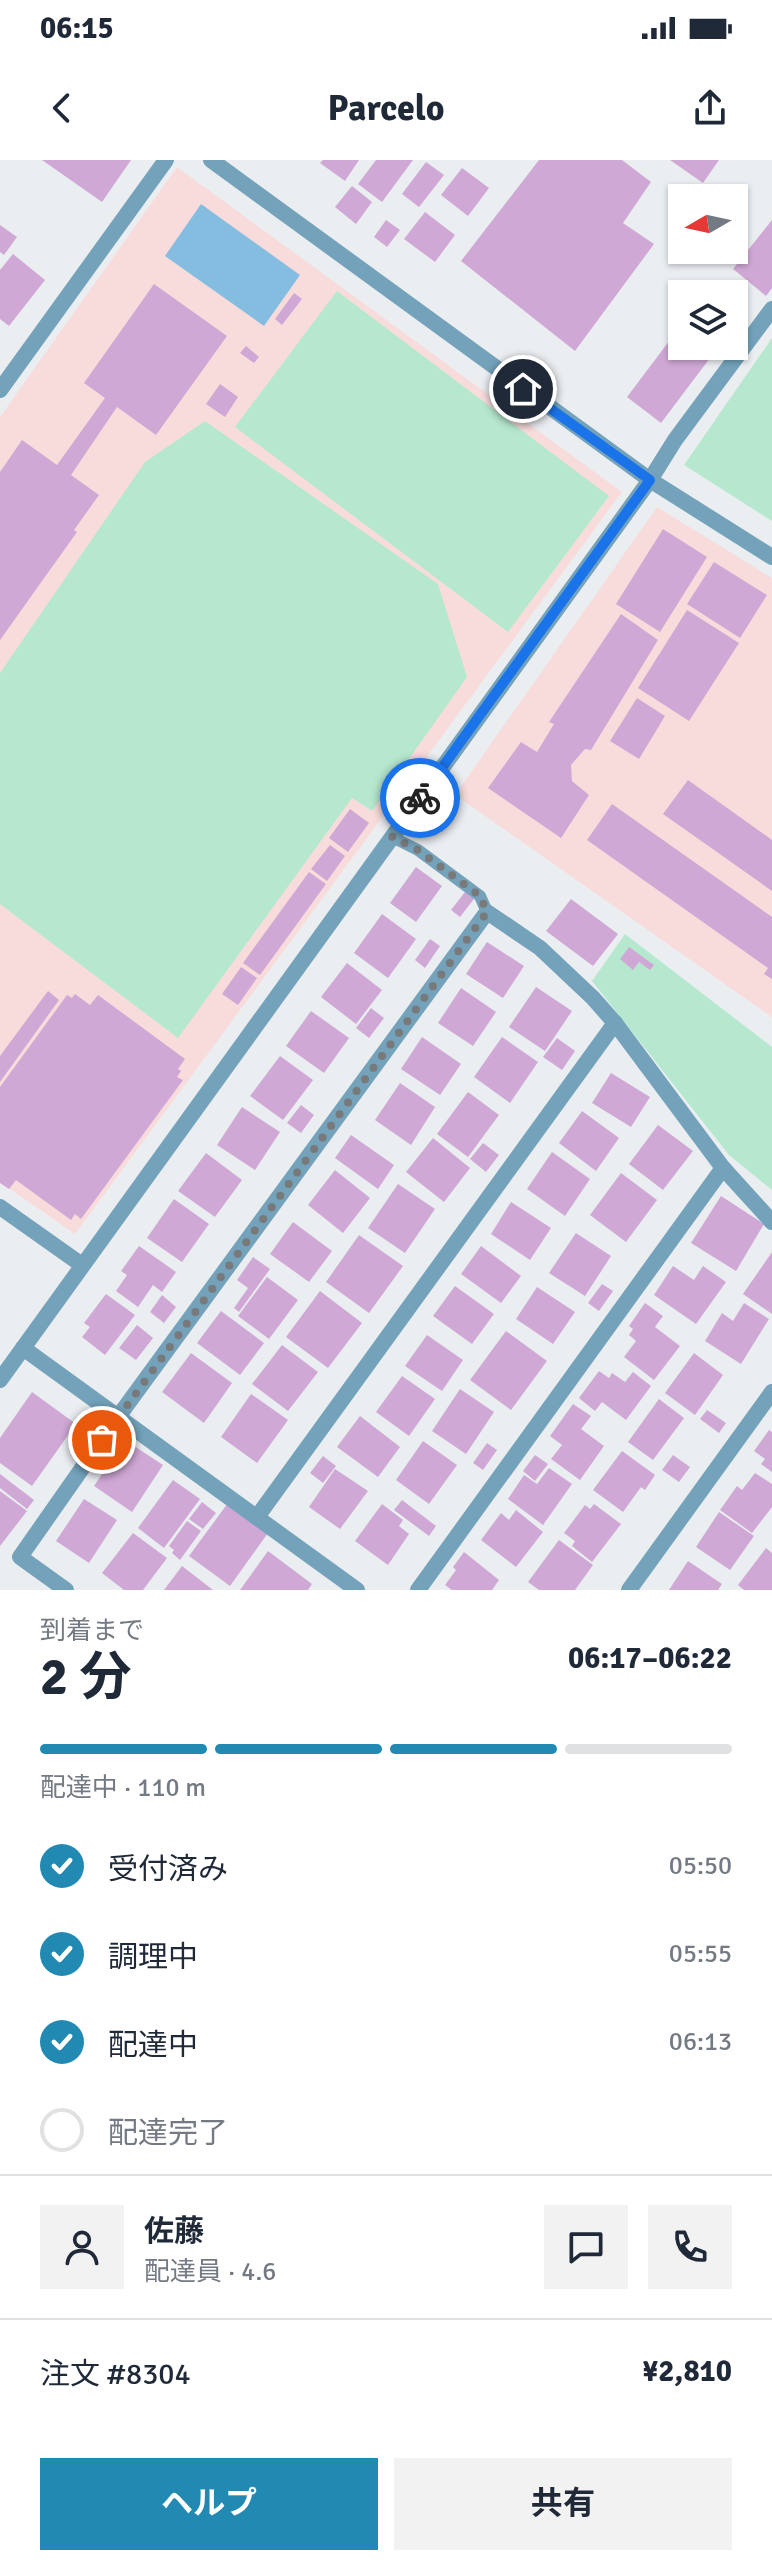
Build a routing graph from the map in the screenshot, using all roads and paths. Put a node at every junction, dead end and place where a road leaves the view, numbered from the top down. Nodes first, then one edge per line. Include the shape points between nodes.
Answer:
1 (166, 160) edge
2 (211, 160) edge
3 (772, 309) edge
4 (0, 390) edge
5 (650, 480) junction
6 (772, 557) edge
7 (392, 837) junction
8 (487, 912) junction
9 (615, 1023) junction
10 (723, 1168) junction
11 (0, 1207) edge
12 (772, 1222) edge
13 (82, 1265) junction
14 (23, 1348) junction
15 (0, 1380) edge
16 (772, 1392) edge
17 (118, 1417) junction
18 (257, 1517) junction
19 (66, 1590) edge
20 (357, 1590) edge
21 (418, 1590) edge
22 (629, 1590) edge

1 - 4 street
2 - 5 street
3 - 5 street
5 - 6 street
5 - 7 street
7 - 8 lane via 480,896
7 - 13 street
8 - 9 street via 540,948
8 - 17 street
9 - 10 street
9 - 18 street
10 - 12 street
10 - 21 street
11 - 13 street
13 - 14 street
14 - 15 street
14 - 17 street
16 - 22 street
17 - 18 street
17 - 19 street via 20,1557
18 - 20 street

